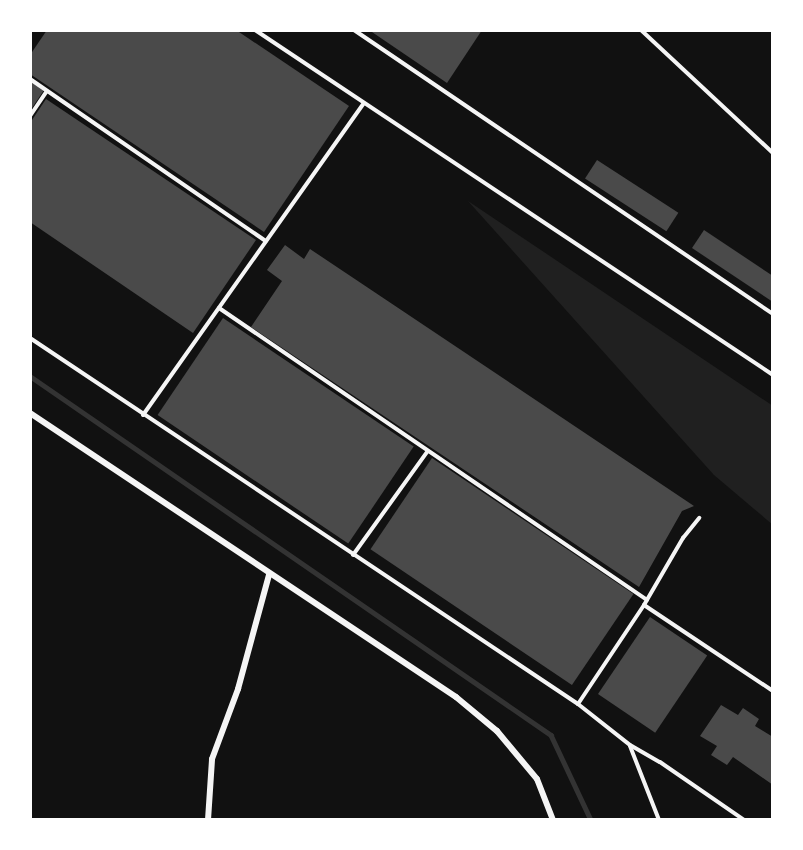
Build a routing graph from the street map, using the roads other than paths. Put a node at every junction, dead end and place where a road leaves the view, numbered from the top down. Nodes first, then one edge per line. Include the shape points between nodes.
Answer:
1 (255, 30) edge
2 (354, 30) edge
3 (641, 30) edge
4 (30, 79) edge
5 (47, 91) junction
6 (364, 103) junction
7 (30, 116) edge
8 (773, 153) edge
9 (266, 241) junction
10 (219, 309) junction
11 (773, 314) edge
12 (30, 338) edge
13 (773, 375) edge
14 (30, 413) edge
15 (143, 415) junction
16 (427, 452) junction
17 (699, 518) dead end
18 (353, 555) junction
19 (269, 575) junction
20 (647, 600) junction
21 (644, 605) junction
22 (773, 691) edge
23 (578, 704) junction
24 (630, 745) junction
25 (208, 820) edge
26 (552, 820) edge
27 (659, 820) edge
28 (742, 820) edge

1 - 6 lane
2 - 11 lane
3 - 8 lane
4 - 5 lane
5 - 7 lane
5 - 9 lane
6 - 9 lane
6 - 13 lane
9 - 10 lane
10 - 15 lane
10 - 16 lane
12 - 15 lane
14 - 19 street
15 - 18 lane
16 - 18 lane
16 - 20 lane
17 - 20 lane
18 - 23 lane
19 - 25 street via 238,689 212,759
19 - 26 street via 456,697 497,731 537,778
20 - 21 lane
21 - 22 lane
21 - 23 lane
23 - 24 lane
24 - 27 lane
24 - 28 lane

